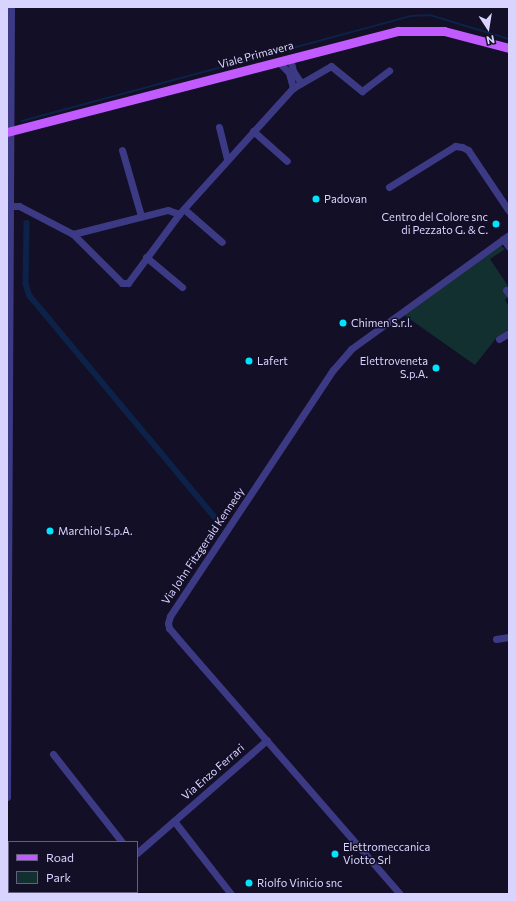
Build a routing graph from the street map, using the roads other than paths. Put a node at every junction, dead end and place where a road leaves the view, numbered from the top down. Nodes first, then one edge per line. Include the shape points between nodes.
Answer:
1 (11, 7) edge
2 (509, 48) edge
3 (290, 58) junction
4 (278, 61) junction
5 (389, 71) dead end
6 (300, 83) junction
7 (293, 88) junction
8 (219, 127) dead end
9 (9, 131) edge
10 (253, 131) junction
11 (122, 150) dead end
12 (227, 159) junction
13 (287, 161) dead end
14 (389, 187) dead end
15 (10, 206) junction
16 (182, 211) junction
17 (509, 211) edge
18 (142, 216) junction
19 (9, 223) edge
20 (73, 234) junction
21 (506, 237) edge
22 (222, 242) dead end
23 (509, 247) edge
24 (146, 257) junction
25 (182, 287) dead end
26 (509, 332) edge
27 (499, 339) dead end
28 (509, 637) edge
29 (496, 639) dead end
30 (267, 740) junction
31 (53, 754) dead end
32 (7, 797) edge
33 (174, 821) junction
34 (121, 841) edge
35 (138, 852) edge
36 (231, 894) edge
37 (400, 894) edge

1 - 9 street
2 - 3 main road, Viale Primavera via 455,32 413,29 384,33
3 - 4 main road, Viale Primavera
3 - 6 street via 293,71
4 - 7 street via 289,73
4 - 9 main road, Viale Primavera
5 - 6 street via 362,91 331,66
6 - 7 street
7 - 10 street
8 - 12 street
9 - 15 street
10 - 12 street
10 - 13 street
11 - 18 street
12 - 16 street
14 - 17 street via 455,146 462,147 468,150
15 - 19 street
15 - 20 street via 19,206
16 - 18 street via 168,210
16 - 22 street
16 - 24 street
18 - 20 street
19 - 32 street
20 - 24 street via 122,283 128,283
21 - 23 street
21 - 30 street, Via John Fitzgerald Kennedy via 351,348 329,377 170,616 169,628
24 - 25 street
26 - 27 street
28 - 29 street
30 - 33 street, Via Enzo Ferrari
30 - 37 street, Via John Fitzgerald Kennedy
31 - 34 street
33 - 35 street, Via Enzo Ferrari
33 - 36 street

